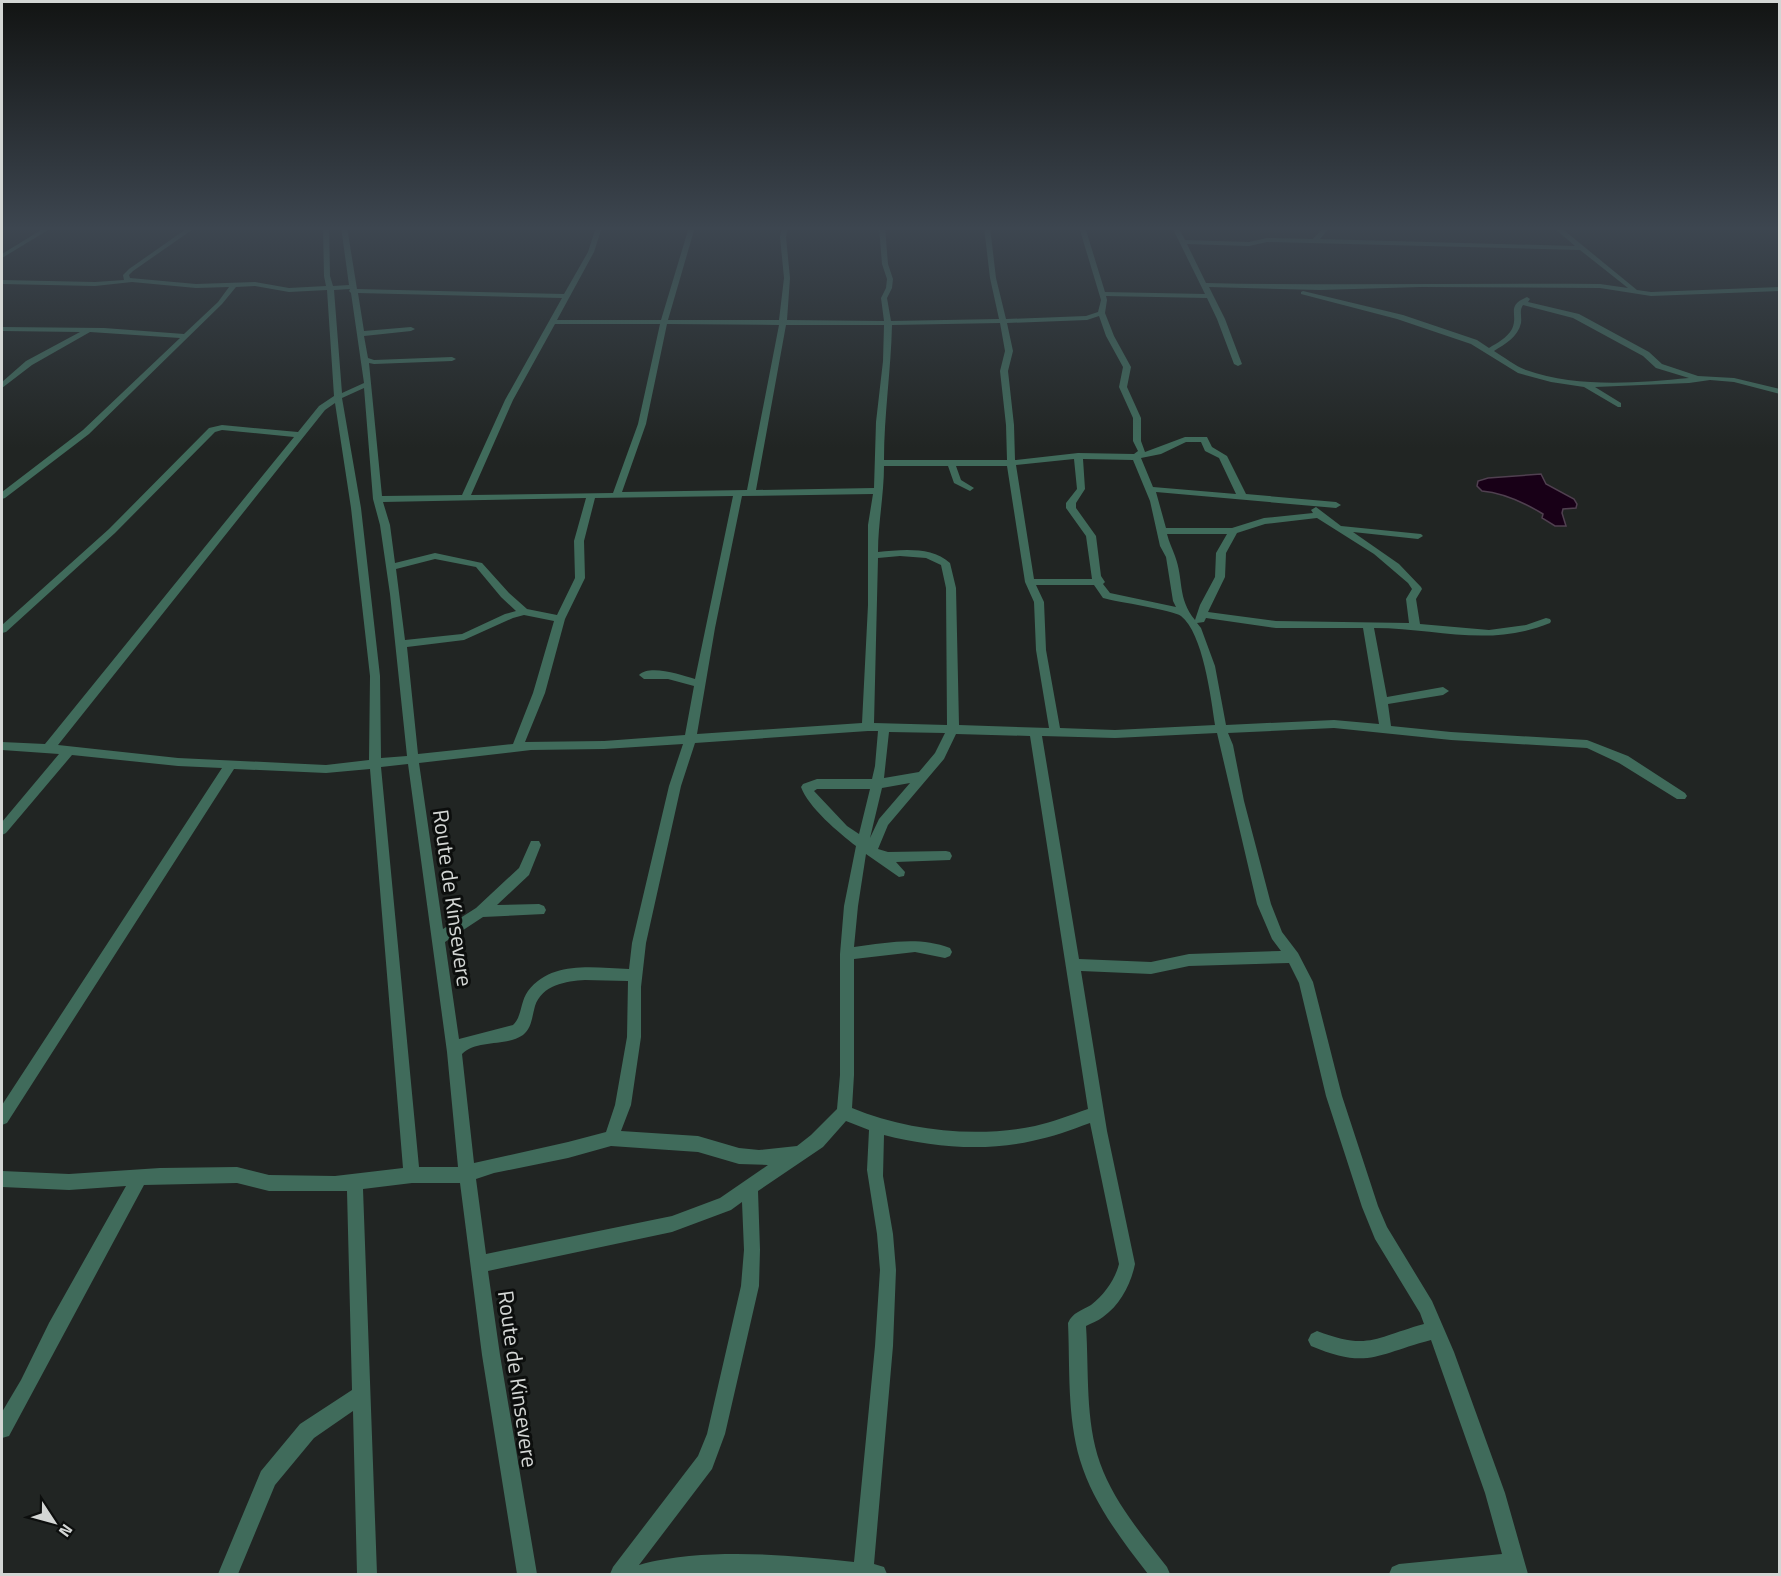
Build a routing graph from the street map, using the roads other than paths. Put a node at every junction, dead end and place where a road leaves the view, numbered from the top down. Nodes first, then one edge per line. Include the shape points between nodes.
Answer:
1 (222, 301) edge
2 (331, 301) edge
3 (354, 301) edge
4 (564, 301) edge
5 (670, 301) edge
6 (785, 301) edge
7 (884, 301) edge
8 (998, 301) edge
9 (1104, 301) edge
10 (1211, 301) edge
11 (1335, 301) edge
12 (1524, 301) edge
13 (1521, 302) junction
14 (1101, 314) junction
15 (783, 321) junction
16 (1002, 321) junction
17 (553, 322) junction
18 (664, 322) junction
19 (888, 322) junction
20 (411, 328) dead end
21 (2, 329) edge
22 (1434, 329) junction
23 (88, 331) junction
24 (360, 333) junction
25 (185, 336) junction
26 (1437, 340) dead end
27 (1488, 351) junction
28 (364, 359) junction
29 (452, 359) dead end
30 (1238, 364) dead end
31 (1696, 378) junction
32 (368, 384) junction
33 (1585, 385) junction
34 (2, 386) edge
35 (1779, 392) edge
36 (338, 398) junction
37 (1618, 405) dead end
38 (300, 435) junction
39 (1078, 456) junction
40 (1136, 457) junction
41 (951, 462) junction
42 (881, 463) junction
43 (1011, 463) junction
44 (970, 488) dead end
45 (1151, 489) junction
46 (878, 491) junction
47 (751, 494) junction
48 (738, 495) junction
49 (2, 496) edge
50 (591, 496) junction
51 (616, 496) junction
52 (1242, 496) junction
53 (465, 498) junction
54 (378, 499) junction
55 (1310, 502) junction
56 (1336, 505) dead end
57 (1319, 515) junction
58 (1339, 528) junction
59 (1161, 531) junction
60 (1233, 531) junction
61 (1418, 536) dead end
62 (872, 555) junction
63 (392, 567) junction
64 (1030, 582) junction
65 (1100, 582) junction
66 (524, 612) junction
67 (1183, 612) junction
68 (1203, 614) junction
69 (560, 620) junction
70 (1546, 621) dead end
71 (1368, 625) junction
72 (1415, 627) junction
73 (1196, 628) junction
74 (2, 630) edge
75 (401, 648) junction
76 (644, 675) dead end
77 (700, 684) junction
78 (1443, 691) dead end
79 (1384, 701) junction
80 (868, 727) junction
81 (884, 727) junction
82 (1385, 728) junction
83 (953, 729) junction
84 (1221, 729) junction
85 (1035, 731) junction
86 (1055, 732) junction
87 (690, 740) junction
88 (2, 746) edge
89 (516, 748) junction
90 (48, 749) junction
91 (69, 750) junction
92 (413, 761) junction
93 (375, 762) junction
94 (230, 765) junction
95 (922, 776) junction
96 (877, 784) junction
97 (1681, 796) dead end
98 (2, 830) edge
99 (535, 845) dead end
100 (871, 849) junction
101 (946, 856) dead end
102 (899, 872) dead end
103 (539, 910) dead end
104 (481, 912) junction
105 (438, 939) junction
106 (945, 952) dead end
107 (847, 954) junction
108 (1293, 957) junction
109 (1072, 965) junction
110 (636, 975) junction
111 (454, 1052) junction
112 (844, 1112) junction
113 (1096, 1113) junction
114 (2, 1118) edge
115 (877, 1126) junction
116 (611, 1138) junction
117 (801, 1153) junction
118 (412, 1175) junction
119 (467, 1175) junction
120 (139, 1178) junction
121 (2, 1179) edge
122 (355, 1183) junction
123 (750, 1187) junction
124 (480, 1264) junction
125 (1436, 1330) junction
126 (1317, 1340) dead end
127 (361, 1395) junction
128 (2, 1429) edge
129 (1516, 1569) edge
130 (863, 1574) edge
131 (228, 1575) edge
132 (367, 1575) edge
133 (527, 1575) edge
134 (620, 1575) edge
135 (642, 1575) edge
136 (877, 1575) edge
137 (1160, 1575) edge
138 (1399, 1575) edge

1 - 25 street
2 - 36 street
3 - 24 street, Route de Kinsevere
4 - 17 street
5 - 18 street
6 - 15 street
7 - 19 street
8 - 16 street
9 - 14 street
10 - 30 street
11 - 22 street
12 - 13 street
13 - 27 street via 1510,337
13 - 31 street via 1576,316 1646,354 1659,366
14 - 16 street via 1068,320
14 - 40 street via 1127,367 1123,387 1137,418 1137,441 1142,451
15 - 18 street
15 - 19 street
15 - 47 street
16 - 19 street
16 - 43 street via 1009,351 1004,371
17 - 18 street
17 - 53 street via 506,406
18 - 51 street via 642,424
19 - 42 street via 880,422
20 - 24 street
21 - 23 street
22 - 26 street via 1440,337
22 - 27 street via 1474,342
23 - 25 street
23 - 34 street via 29,363
24 - 28 street, Route de Kinsevere
25 - 49 street via 86,432
27 - 33 street via 1525,373
28 - 29 street via 374,363
28 - 32 street, Route de Kinsevere
31 - 33 street
31 - 35 street via 1742,382
32 - 36 street
32 - 54 street, Route de Kinsevere
33 - 37 street
36 - 38 street via 322,408
36 - 93 street via 356,508 375,676
38 - 74 street via 222,427 212,430 112,531
38 - 90 street
39 - 40 street
39 - 43 street
39 - 65 street via 1081,489 1071,508 1093,539 1095,571
40 - 45 street
40 - 52 street via 1185,440 1204,439 1208,449 1223,456
41 - 42 street
41 - 43 street
41 - 44 street via 957,481
42 - 46 street
43 - 64 street
45 - 52 street
45 - 59 street
46 - 47 street
46 - 62 street
47 - 48 street
48 - 51 street
48 - 77 street
50 - 51 street
50 - 53 street
50 - 69 street via 579,541 580,578
52 - 55 street
53 - 54 street
54 - 63 street, Route de Kinsevere
55 - 56 street
55 - 57 street
57 - 58 street
57 - 60 street via 1264,522
58 - 61 street
58 - 72 street via 1381,554 1412,582 1417,589 1411,599
59 - 60 street
59 - 67 street
60 - 68 street via 1221,553 1220,577
62 - 80 street
62 - 83 street via 930,555 945,563 951,588
63 - 66 street via 435,556 479,565
63 - 75 street, Route de Kinsevere
64 - 65 street
64 - 86 street via 1039,602 1041,650
65 - 67 street via 1107,596
66 - 69 street
66 - 75 street via 464,637 414,642
67 - 73 street
68 - 71 street via 1273,624
68 - 73 street
69 - 89 street via 539,693
70 - 72 street via 1515,632
71 - 72 street
71 - 79 street
73 - 84 street via 1215,686
75 - 92 street, Route de Kinsevere
76 - 77 street via 668,675
77 - 87 street
78 - 79 street
79 - 82 street
80 - 81 street
80 - 87 street
81 - 83 street
81 - 96 street
82 - 84 street via 1334,724
82 - 97 street via 1587,744 1616,756
83 - 85 street
83 - 95 street via 940,756
84 - 86 street via 1115,734
84 - 108 street via 1264,904 1277,935
85 - 86 street
85 - 109 street
87 - 89 street
87 - 110 street via 675,786 642,926
88 - 90 street
89 - 92 street
90 - 91 street
91 - 94 street
91 - 98 street
92 - 93 street
92 - 105 street, Route de Kinsevere
93 - 94 street via 326,769
93 - 118 street
94 - 114 street
95 - 96 street
95 - 100 street via 884,822
96 - 100 street
96 - 100 street via 817,783 807,787 836,822
99 - 104 street via 525,871
100 - 101 street via 895,859 924,854
100 - 102 street
100 - 107 street via 851,906
103 - 104 street
104 - 105 street
105 - 111 street, Route de Kinsevere
106 - 107 street via 915,946
107 - 112 street
108 - 109 street via 1189,960 1151,968
108 - 125 street via 1306,981 1334,1096 1370,1208
109 - 113 street
110 - 111 street via 556,977 529,1002 525,1022 519,1029 473,1042
110 - 116 street via 634,1037 623,1105
111 - 119 street, Route de Kinsevere
112 - 115 street
112 - 117 street via 827,1133
113 - 115 street via 1042,1131 996,1138 920,1134
113 - 137 street via 1127,1264 1120,1284 1098,1310 1077,1323 1085,1435 1099,1483
115 - 130 street via 875,1175 884,1217 888,1267 884,1373
116 - 117 street via 698,1144 759,1158
116 - 119 street
117 - 123 street
118 - 119 street
118 - 122 street
119 - 124 street, Route de Kinsevere
120 - 121 street via 69,1182
120 - 122 street via 237,1175 269,1183
120 - 128 street
122 - 127 street
123 - 124 street via 725,1204 672,1224
123 - 134 street via 750,1286 716,1434 705,1462
124 - 133 street, Route de Kinsevere
125 - 126 street via 1371,1352 1335,1348
125 - 129 street via 1491,1483
127 - 131 street via 307,1431 268,1478
127 - 132 street
129 - 138 street
130 - 135 street via 760,1564
130 - 136 street

